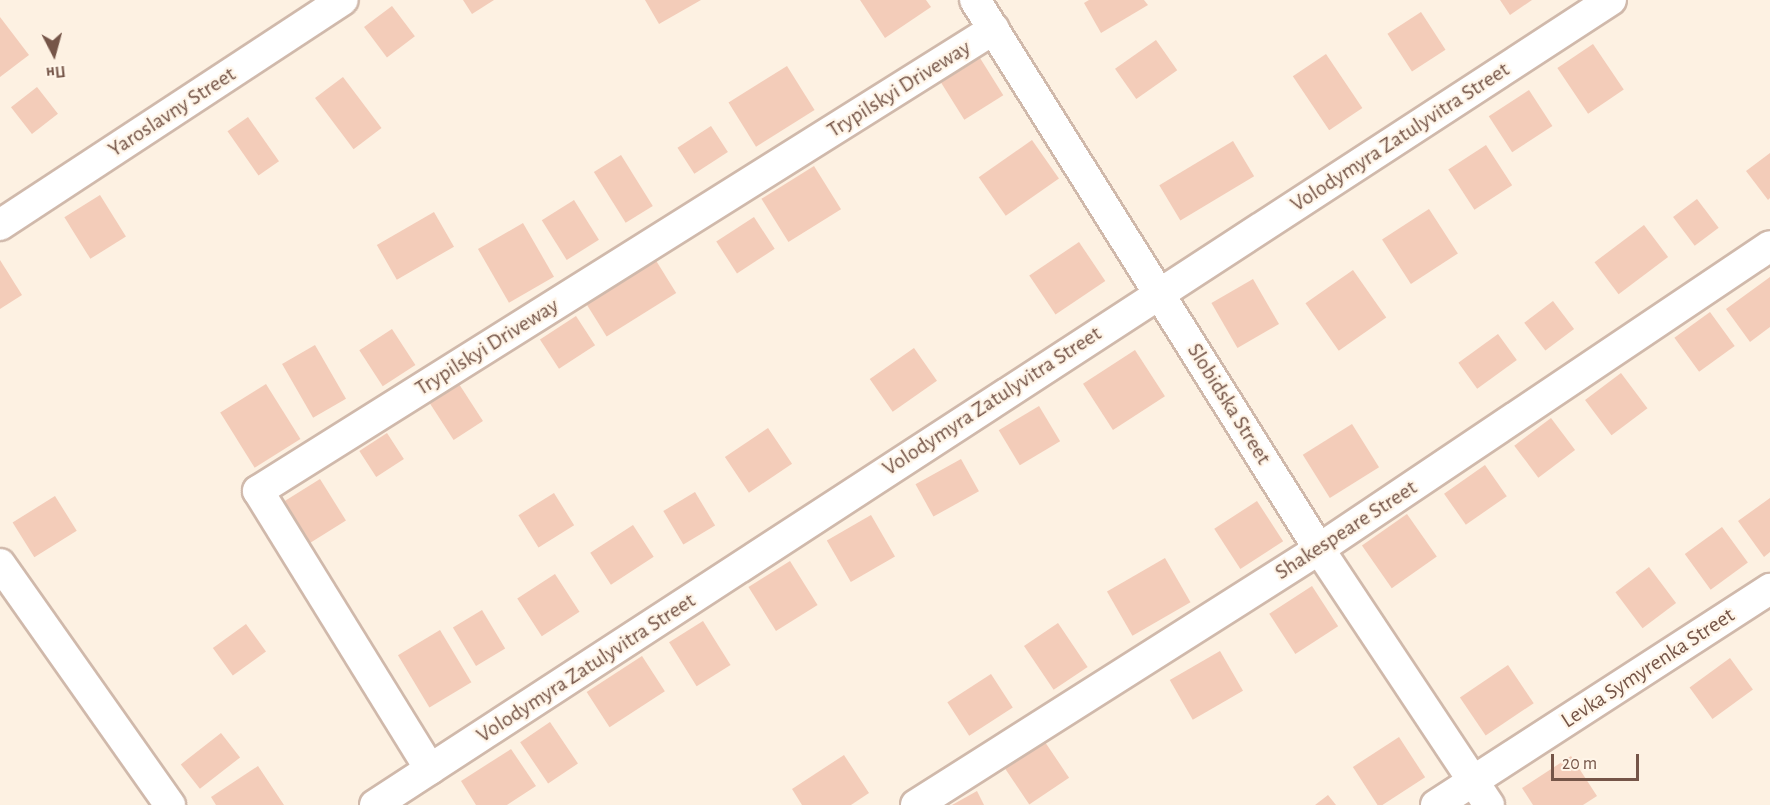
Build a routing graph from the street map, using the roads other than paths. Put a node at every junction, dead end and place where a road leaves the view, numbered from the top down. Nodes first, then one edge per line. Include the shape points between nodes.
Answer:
1 (344, 0) edge
2 (975, 0) edge
3 (1611, 0) edge
4 (993, 29) junction
5 (0, 225) edge
6 (1770, 246) edge
7 (1159, 292) junction
8 (1320, 549) junction
9 (0, 564) edge
10 (1770, 589) edge
11 (430, 769) junction
12 (1481, 793) edge
13 (170, 805) edge
14 (375, 805) edge
15 (916, 805) edge
16 (1436, 805) edge

1 - 5 street, Yaroslavny Street
2 - 4 street, Slobidska Street
3 - 7 street, Volodymyra Zatulyvitra Street
4 - 7 street, Slobidska Street
4 - 11 street, Trypilskyi Driveway via 258,491
6 - 8 street, Shakespeare Street
7 - 8 street, Slobidska Street
7 - 11 street, Volodymyra Zatulyvitra Street
8 - 12 street, Slobidska Street
8 - 15 street, Shakespeare Street
9 - 13 street
10 - 12 street, Levka Symyrenka Street
11 - 14 street, Volodymyra Zatulyvitra Street
12 - 16 street, Levka Symyrenka Street

